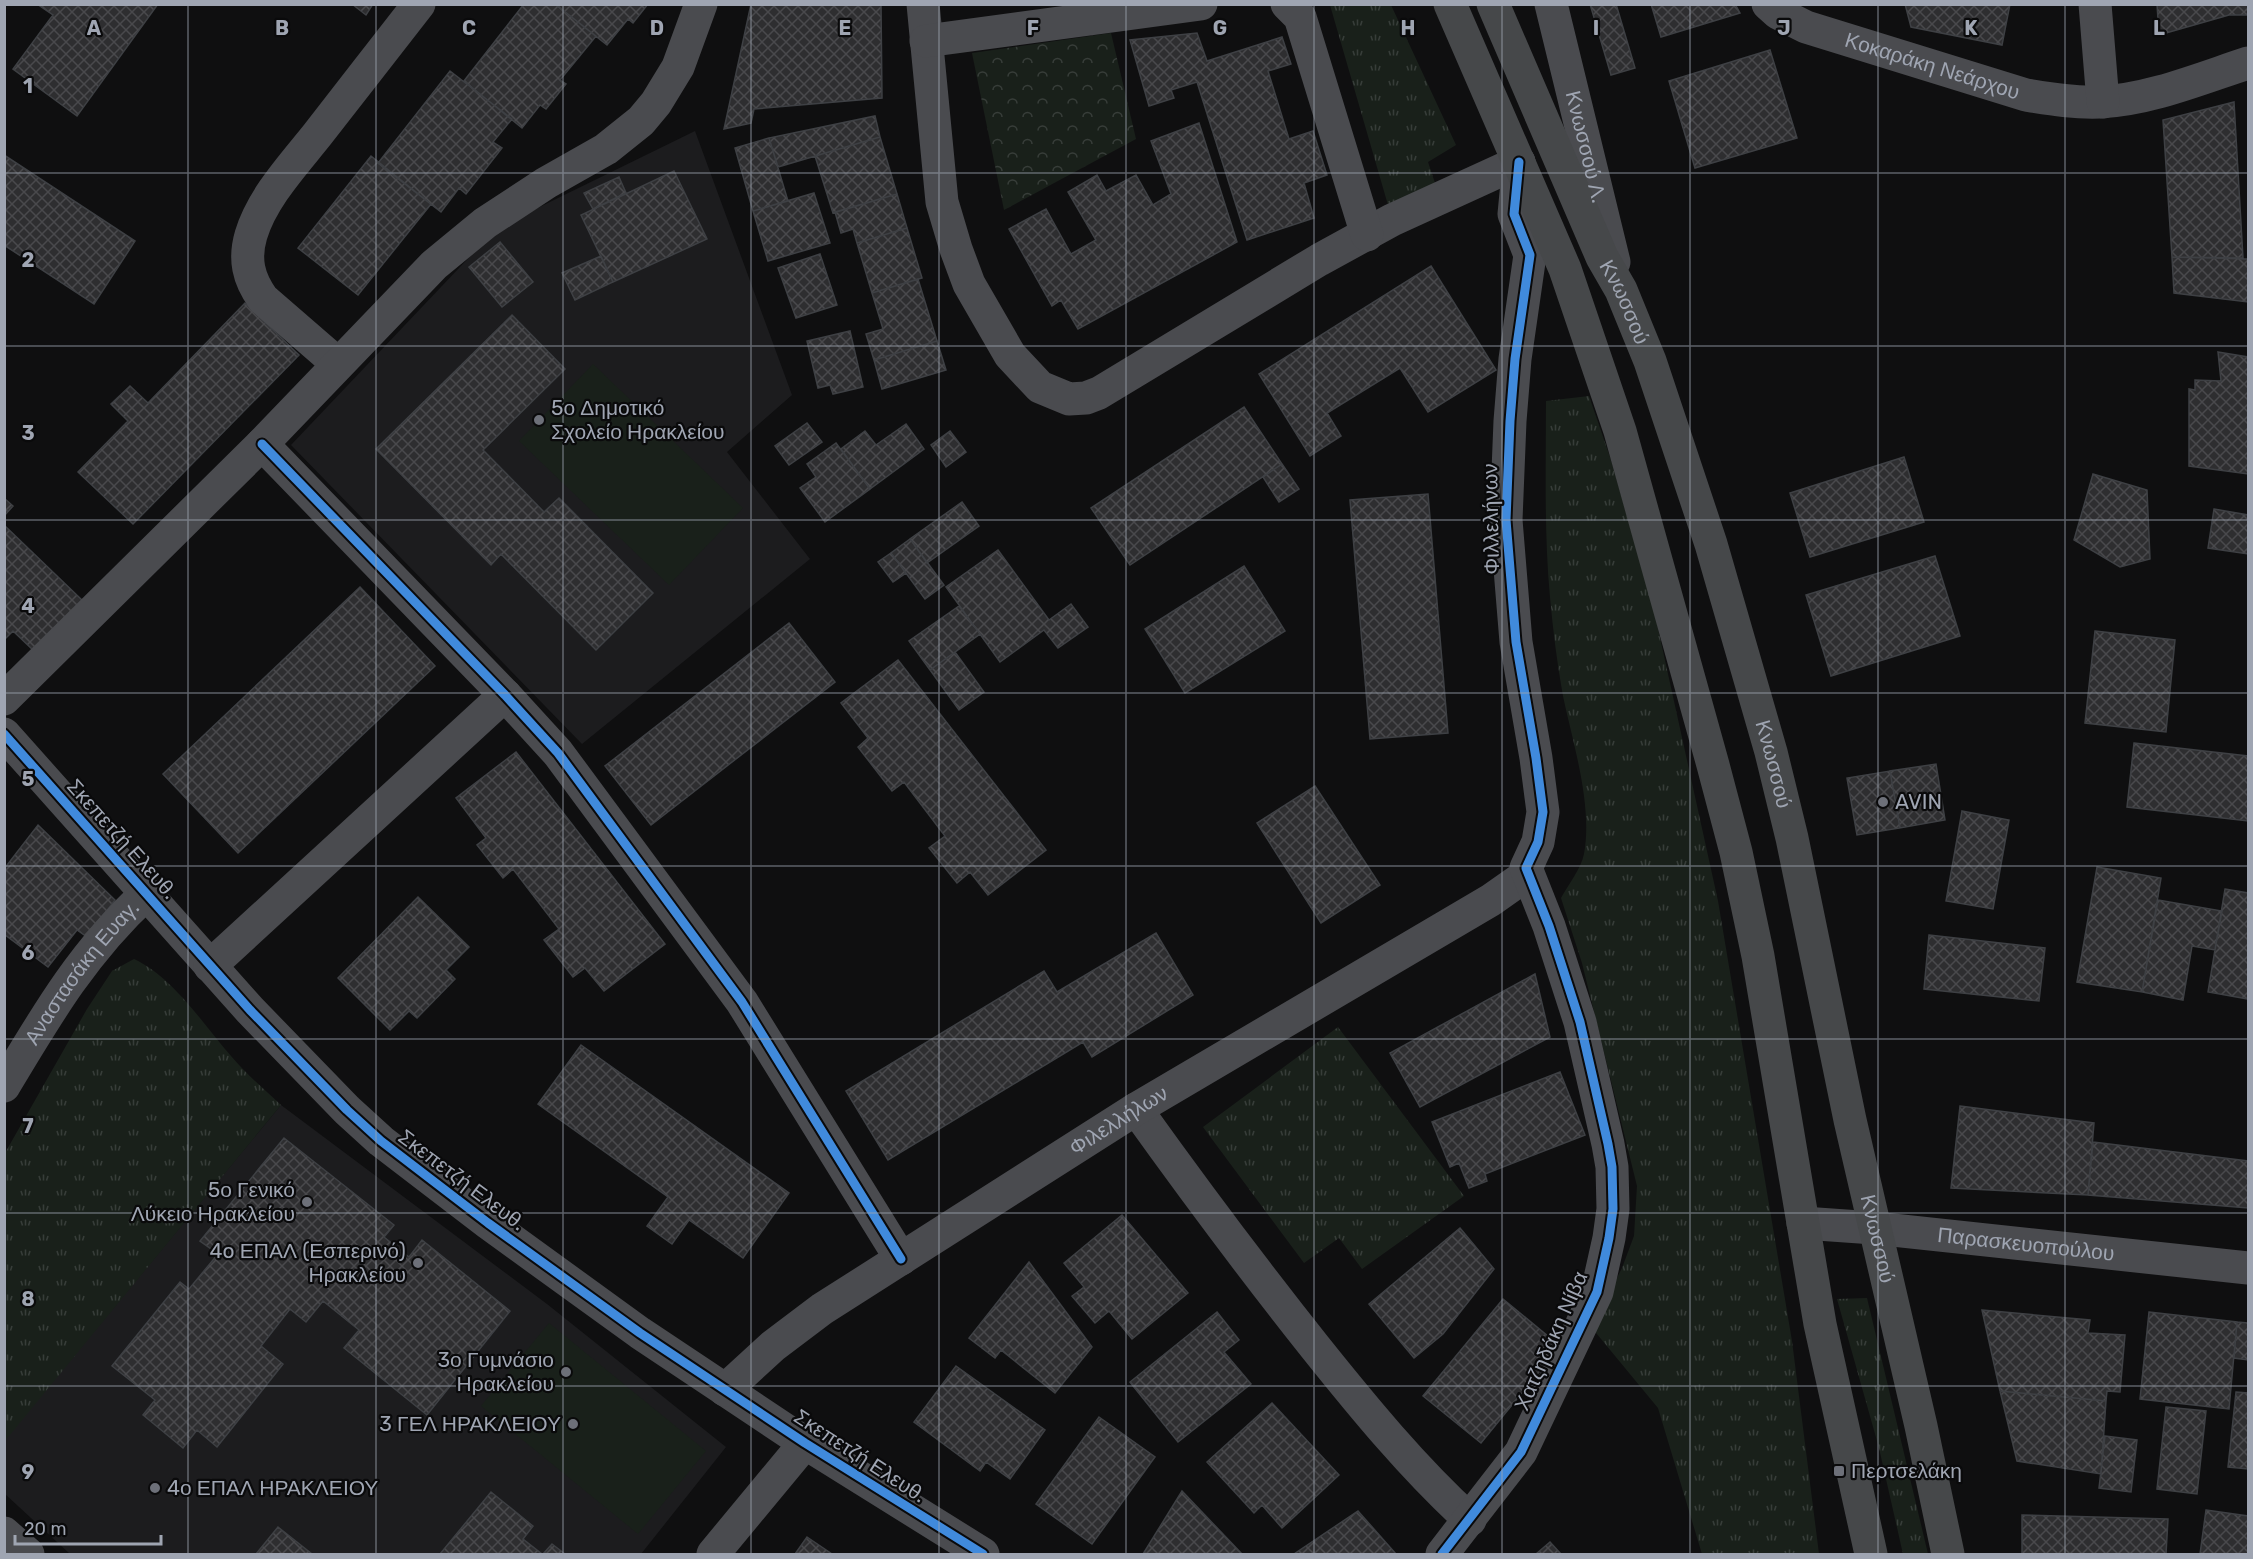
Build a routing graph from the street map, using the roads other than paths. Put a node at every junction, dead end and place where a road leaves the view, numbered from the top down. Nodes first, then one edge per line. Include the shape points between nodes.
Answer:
1 (419, 4) edge
2 (701, 4) edge
3 (923, 4) edge
4 (1201, 4) edge
5 (1287, 4) edge
6 (1450, 4) edge
7 (1493, 4) edge
8 (1551, 4) edge
9 (1768, 4) edge
10 (2095, 4) edge
11 (926, 41) junction
12 (2248, 63) edge
13 (2103, 102) junction
14 (1519, 162) junction
15 (1367, 235) junction
16 (1621, 290) junction
17 (338, 364) junction
18 (262, 444) junction
19 (506, 695) junction
20 (4, 699) edge
21 (4, 734) edge
22 (1528, 874) junction
23 (146, 894) junction
24 (210, 966) junction
25 (4, 1086) edge
26 (1136, 1109) junction
27 (1803, 1223) junction
28 (1875, 1228) junction
29 (902, 1259) junction
30 (2248, 1268) edge
31 (725, 1390) junction
32 (805, 1443) junction
33 (1851, 1464) junction
34 (1470, 1521) junction
35 (4, 1533) edge
36 (28, 1554) edge
37 (713, 1554) edge
38 (983, 1554) edge
39 (1442, 1554) edge
40 (1852, 1554) edge
41 (1871, 1554) edge
42 (1948, 1554) edge

1 - 17 street via 287,172 252,232 248,274 254,286 263,299
2 - 17 street via 678,67 642,121 606,149 511,205 456,245
3 - 11 street
4 - 11 street
5 - 15 street via 1300,17
6 - 14 main road, Κνωσσού
7 - 16 main road, Κνωσσού via 1602,257
8 - 16 street, Κνωσσού Λ.
9 - 13 street, Κοκαράκη Νεάρχου via 1806,27 2026,96
10 - 13 street
11 - 15 street via 942,202 956,249 969,284 1006,349 1028,376 1051,393 1076,399 1099,393
12 - 13 street, Κοκαράκη Νεάρχου via 2150,94
14 - 15 street
14 - 22 street, Φιλλελήνων via 1514,214 1530,255 1512,400 1506,520 1516,642 1543,812 1538,842 1526,868
14 - 27 main road, Κνωσσού via 1565,268 1620,431 1736,852 1758,956
16 - 28 main road, Κνωσσού via 1650,361 1711,544 1771,752
17 - 18 street
18 - 19 street
18 - 20 street
19 - 24 street
19 - 29 street via 576,777 742,1002
21 - 23 street, Σκεπετζή Ελευθ.
22 - 26 street, Φιλελλήλων via 1491,900
22 - 34 street, Χατζηδάκη Νίβα via 1564,969 1588,1054 1612,1167 1613,1209 1597,1292 1582,1327 1521,1452
23 - 24 street, Σκεπετζή Ελευθ.
23 - 25 street, Αναστασάκη Ευαγ. via 118,919 62,990
24 - 31 street, Σκεπετζή Ελευθ. via 283,1046 381,1141 488,1223
26 - 29 street, Φιλελλήλων
26 - 34 street via 1238,1249 1349,1389
27 - 28 street, Παρασκευοπούλου
27 - 33 main road, Κνωσσού via 1820,1324
28 - 30 street, Παρασκευοπούλου
28 - 42 main road, Κνωσσού
29 - 31 street, Φιλελλήλων via 772,1346
31 - 32 street, Σκεπετζή Ελευθ.
32 - 37 street
32 - 38 street, Σκεπετζή Ελευθ.
33 - 40 main road
33 - 41 main road
34 - 39 street, Χατζηδάκη Νίβα
35 - 36 street

